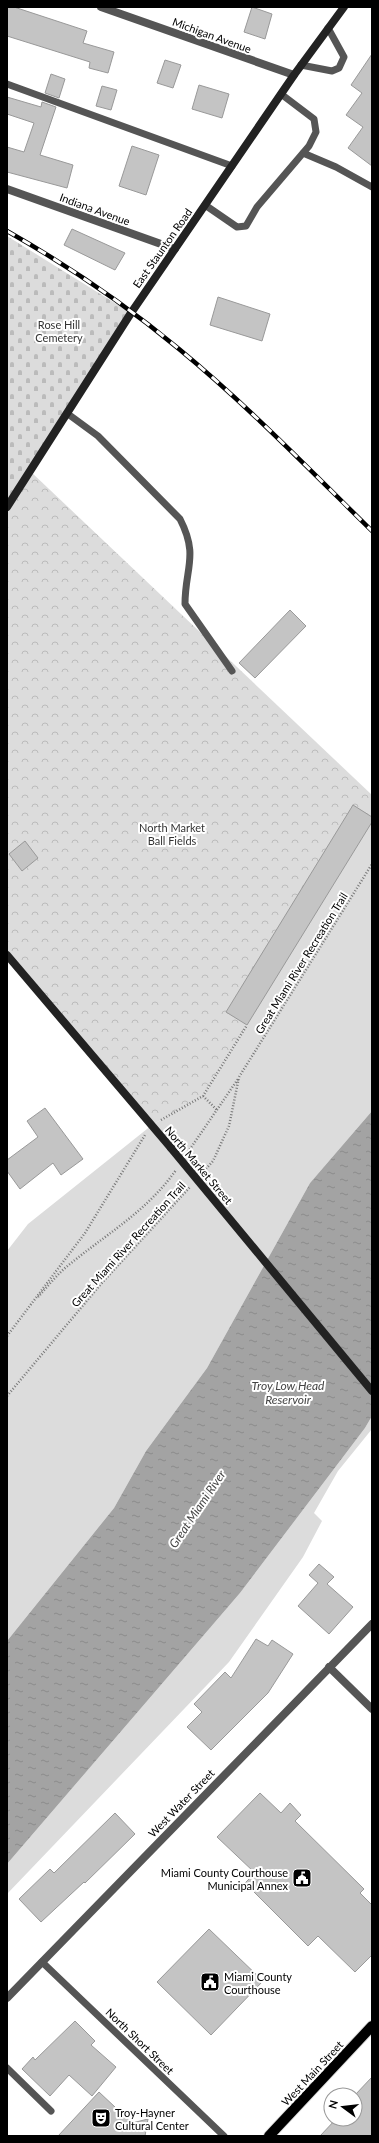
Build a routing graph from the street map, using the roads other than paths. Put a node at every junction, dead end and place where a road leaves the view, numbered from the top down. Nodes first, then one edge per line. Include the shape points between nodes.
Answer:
1 (102, 7) edge
2 (344, 7) edge
3 (328, 28) junction
4 (301, 66) junction
5 (294, 75) junction
6 (7, 84) edge
7 (281, 94) junction
8 (303, 153) junction
9 (232, 166) junction
10 (372, 187) edge
11 (7, 189) edge
12 (205, 205) junction
13 (175, 249) junction
14 (68, 414) junction
15 (7, 507) edge
16 (232, 671) dead end
17 (7, 955) edge
18 (372, 1390) edge
19 (372, 1624) edge
20 (329, 1667) junction
21 (372, 1709) edge
22 (42, 1962) junction
23 (7, 1998) edge
24 (372, 2026) edge
25 (7, 2068) edge
26 (50, 2111) dead end
27 (224, 2136) edge
28 (269, 2136) edge

1 - 5 street, Michigan Avenue
2 - 3 main road, East Staunton Road
3 - 4 main road, East Staunton Road
3 - 4 lane via 344,57 339,68 332,71
4 - 5 main road, East Staunton Road
5 - 7 main road, East Staunton Road
6 - 9 lane
7 - 8 lane via 314,119 316,132
7 - 9 main road, East Staunton Road
8 - 10 lane via 336,167
8 - 12 lane via 257,207 246,226 237,227
9 - 12 main road, East Staunton Road
11 - 13 street, Indiana Avenue
12 - 13 main road, East Staunton Road
13 - 14 main road, East Staunton Road via 131,312
14 - 15 main road, East Staunton Road
14 - 16 lane via 98,436 180,519 187,532 191,560 185,604
17 - 18 main road, North Market Street, bridge
19 - 20 street, West Water Street
20 - 21 street
20 - 22 street, West Water Street
22 - 23 street, West Water Street
22 - 27 lane, North Short Street
24 - 28 main road, West Main Street
25 - 26 lane

